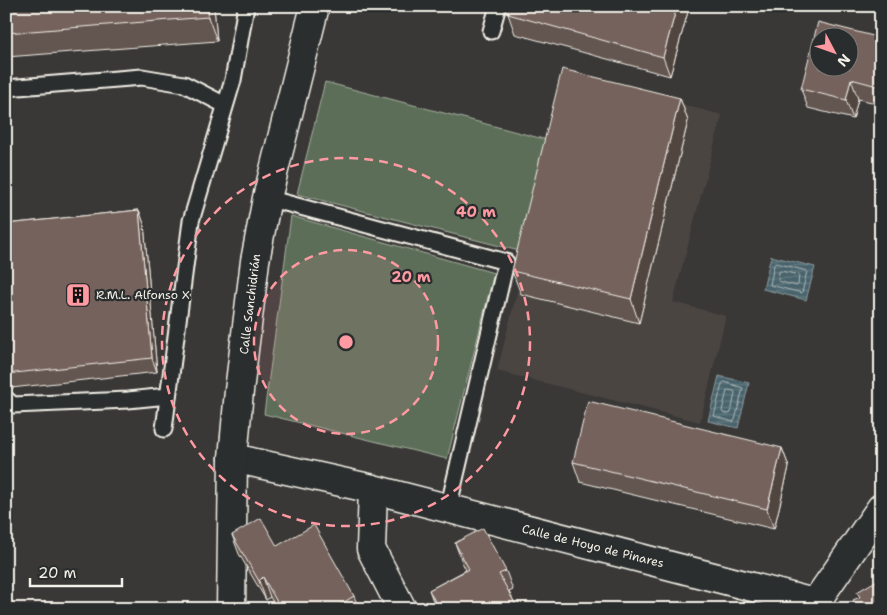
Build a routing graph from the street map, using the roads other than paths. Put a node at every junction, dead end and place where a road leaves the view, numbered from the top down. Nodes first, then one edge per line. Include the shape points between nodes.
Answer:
1 (246, 6) edge
2 (315, 6) edge
3 (498, 6) edge
4 (491, 31) dead end
5 (6, 88) edge
6 (225, 105) junction
7 (267, 198) junction
8 (168, 396) junction
9 (6, 399) edge
10 (164, 429) dead end
11 (233, 458) junction
12 (373, 489) junction
13 (881, 508) edge
14 (448, 509) junction
15 (870, 542) edge
16 (812, 606) edge
17 (231, 609) edge
18 (402, 609) edge

1 - 6 lane via 233,80
2 - 7 street, Calle Sanchidrián
3 - 4 lane
5 - 6 lane via 142,77 184,84
6 - 8 lane via 190,221
7 - 11 street, Calle Sanchidrián via 255,262
7 - 14 lane via 506,262
8 - 9 lane via 13,405
8 - 10 lane
11 - 12 street, Calle de Hoyo de Pinares
11 - 17 street, Calle Sanchidrián
12 - 14 street, Calle de Hoyo de Pinares
12 - 18 street via 371,549
13 - 15 street
14 - 16 street, Calle de Hoyo de Pinares
15 - 16 street

